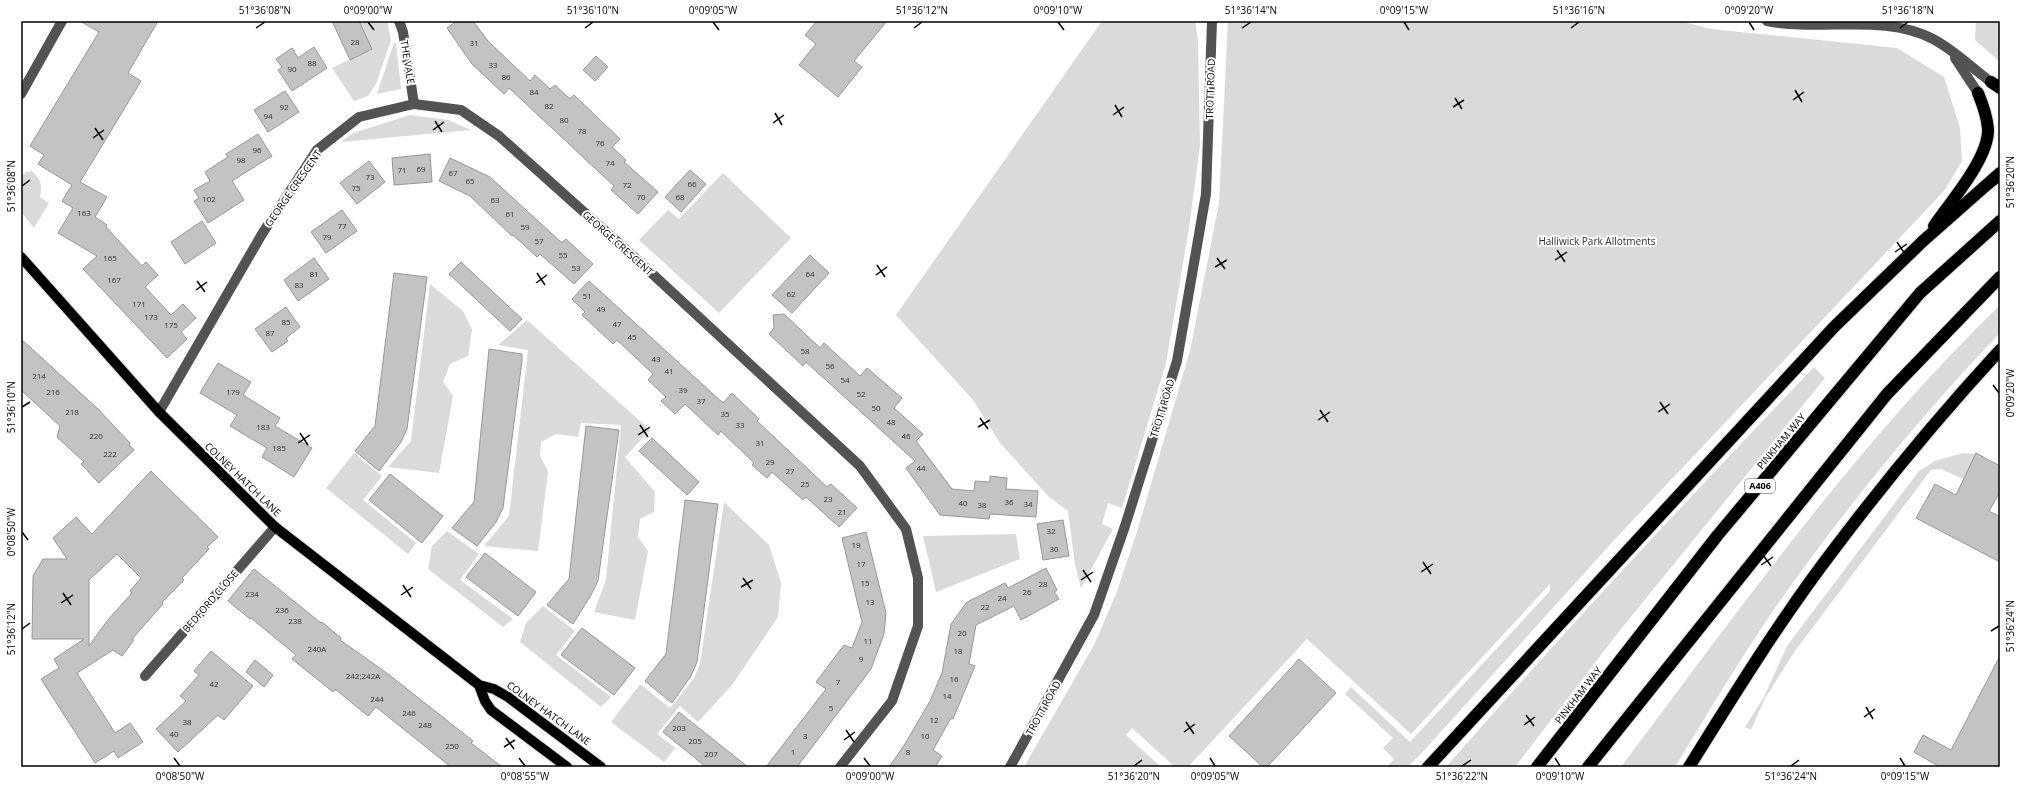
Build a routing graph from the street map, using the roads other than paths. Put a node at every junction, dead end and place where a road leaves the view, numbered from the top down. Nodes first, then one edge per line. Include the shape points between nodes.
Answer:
1 (62, 21) edge
2 (399, 21) edge
3 (1212, 21) edge
4 (1767, 21) edge
5 (1948, 48) junction
6 (1996, 85) edge
7 (1978, 93) joint
8 (21, 94) edge
9 (414, 104) junction
10 (2000, 173) edge
11 (2000, 221) edge
12 (1923, 242) junction
13 (21, 257) edge
14 (2000, 277) edge
15 (2000, 350) edge
16 (159, 412) junction
17 (275, 527) junction
18 (145, 676) dead end
19 (479, 685) junction
20 (567, 767) edge
21 (602, 767) edge
22 (840, 767) edge
23 (1010, 767) edge
24 (1428, 767) edge
25 (1537, 767) edge
26 (1588, 767) edge
27 (1689, 767) edge

1 - 8 street
2 - 9 street, THE VALE
3 - 23 street, TROTT ROAD via 1206,194 1176,361 1125,526 1094,615
4 - 5 street via 1894,27 1927,36
5 - 6 street
5 - 7 street
7 - 12 highway via 1985,111 1988,130 1983,155
9 - 16 street, GEORGE CRESCENT via 359,118 317,150 262,234
9 - 22 street, GEORGE CRESCENT via 461,110 499,136 860,466 906,529 918,578 918,626 892,701
10 - 12 highway
11 - 25 highway, PINKHAM WAY / A406 via 1920,294 1717,536
12 - 24 highway via 1828,333
13 - 16 main road, COLNEY HATCH LANE
14 - 26 highway via 1887,394
15 - 27 highway via 1936,423 1835,548 1784,619
16 - 17 main road, COLNEY HATCH LANE
17 - 18 street, BEDFORD CLOSE
17 - 19 main road, COLNEY HATCH LANE
19 - 20 main road, COLNEY HATCH LANE via 491,710
19 - 21 main road, COLNEY HATCH LANE via 494,689 508,698

